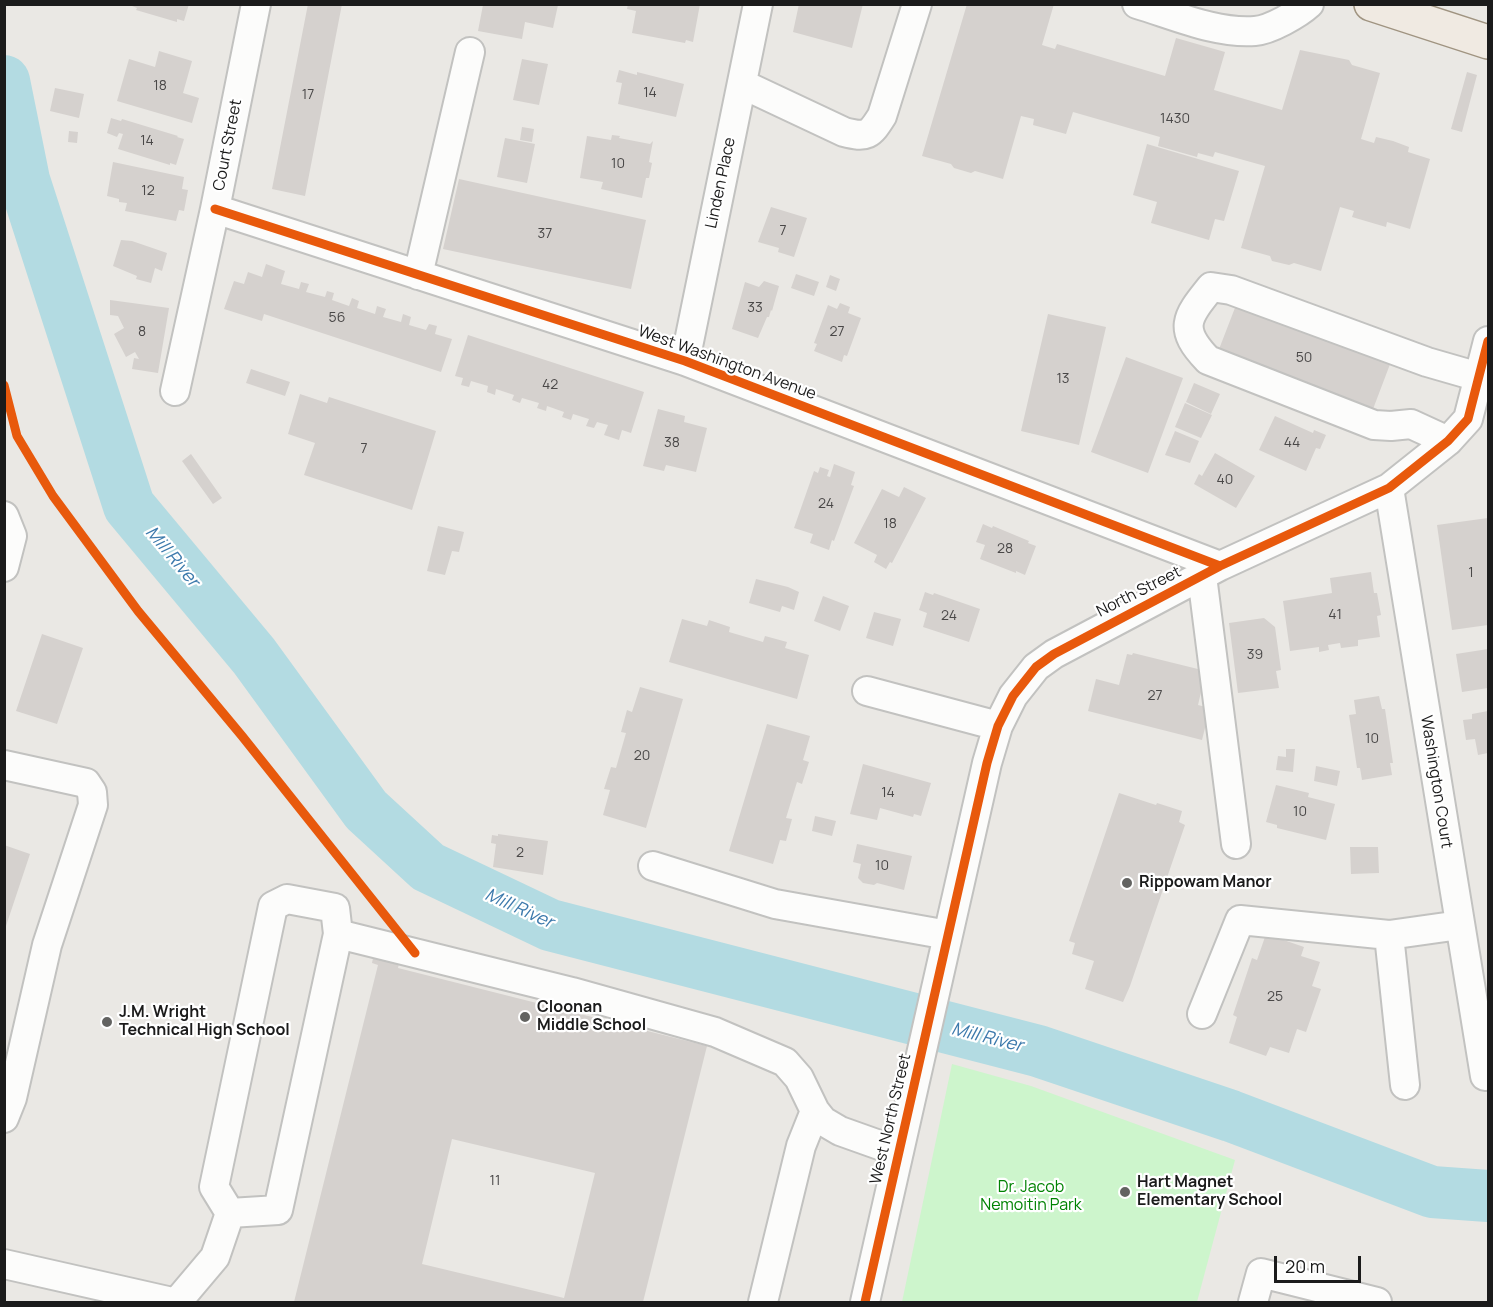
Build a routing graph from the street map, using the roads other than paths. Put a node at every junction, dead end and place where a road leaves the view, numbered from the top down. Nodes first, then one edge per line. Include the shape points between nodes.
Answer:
1 (256, 4) edge
2 (758, 4) edge
3 (917, 4) edge
4 (1137, 4) edge
5 (1309, 4) edge
6 (1371, 4) edge
7 (1488, 42) edge
8 (471, 52) dead end
9 (742, 84) junction
10 (215, 209) junction
11 (418, 274) junction
12 (1488, 341) edge
13 (685, 361) junction
14 (1479, 376) junction
15 (175, 391) dead end
16 (1478, 421) edge
17 (1448, 441) junction
18 (1389, 488) junction
19 (4, 516) edge
20 (4, 567) edge
21 (1211, 571) junction
22 (867, 691) dead end
23 (998, 726) junction
24 (4, 765) edge
25 (1236, 844) dead end
26 (653, 866) dead end
27 (1460, 925) junction
28 (338, 934) junction
29 (1389, 935) junction
30 (947, 938) junction
31 (1202, 1014) dead end
32 (1485, 1076) dead end
33 (1405, 1085) dead end
34 (814, 1111) junction
35 (4, 1118) edge
36 (899, 1152) junction
37 (230, 1213) junction
38 (4, 1264) edge
39 (172, 1302) edge
40 (177, 1302) edge
41 (763, 1302) edge
42 (865, 1302) edge
43 (1253, 1302) edge
44 (1377, 1302) edge

1 - 10 street, Court Street
2 - 9 street, Linden Place
3 - 9 street via 882,116 871,132 860,136 844,132
4 - 5 street via 1224,30 1258,31 1299,13
6 - 7 main road
8 - 11 street
9 - 13 street, Linden Place
10 - 11 street, West Washington Avenue
10 - 15 street, Court Street
11 - 13 street, West Washington Avenue
12 - 14 street, North Street
13 - 21 street, West Washington Avenue
14 - 16 street, North Street
14 - 17 street via 1427,362 1231,290 1211,286 1190,315 1188,327 1193,344 1208,360 1374,425 1411,424
16 - 17 street, North Street
17 - 18 street, North Street
18 - 21 street, North Street
18 - 27 street, Washington Court
19 - 20 street via 12,536
21 - 23 street, North Street via 1045,661 1022,682
21 - 25 street
22 - 23 street
23 - 30 street, North Street
24 - 35 street via 86,783 93,805 47,945
26 - 30 street via 775,904
27 - 29 street
27 - 32 street, Washington Court
28 - 34 street via 715,1032 784,1062 799,1078
28 - 37 street via 278,1210
28 - 37 street via 335,908 287,899 273,906 214,1187
29 - 31 street via 1240,920
29 - 33 street
30 - 36 street, West North Street
34 - 36 street via 840,1131
34 - 41 street via 801,1146
36 - 42 street, West North Street
37 - 40 street via 215,1257
38 - 39 street
43 - 44 street via 1261,1273

